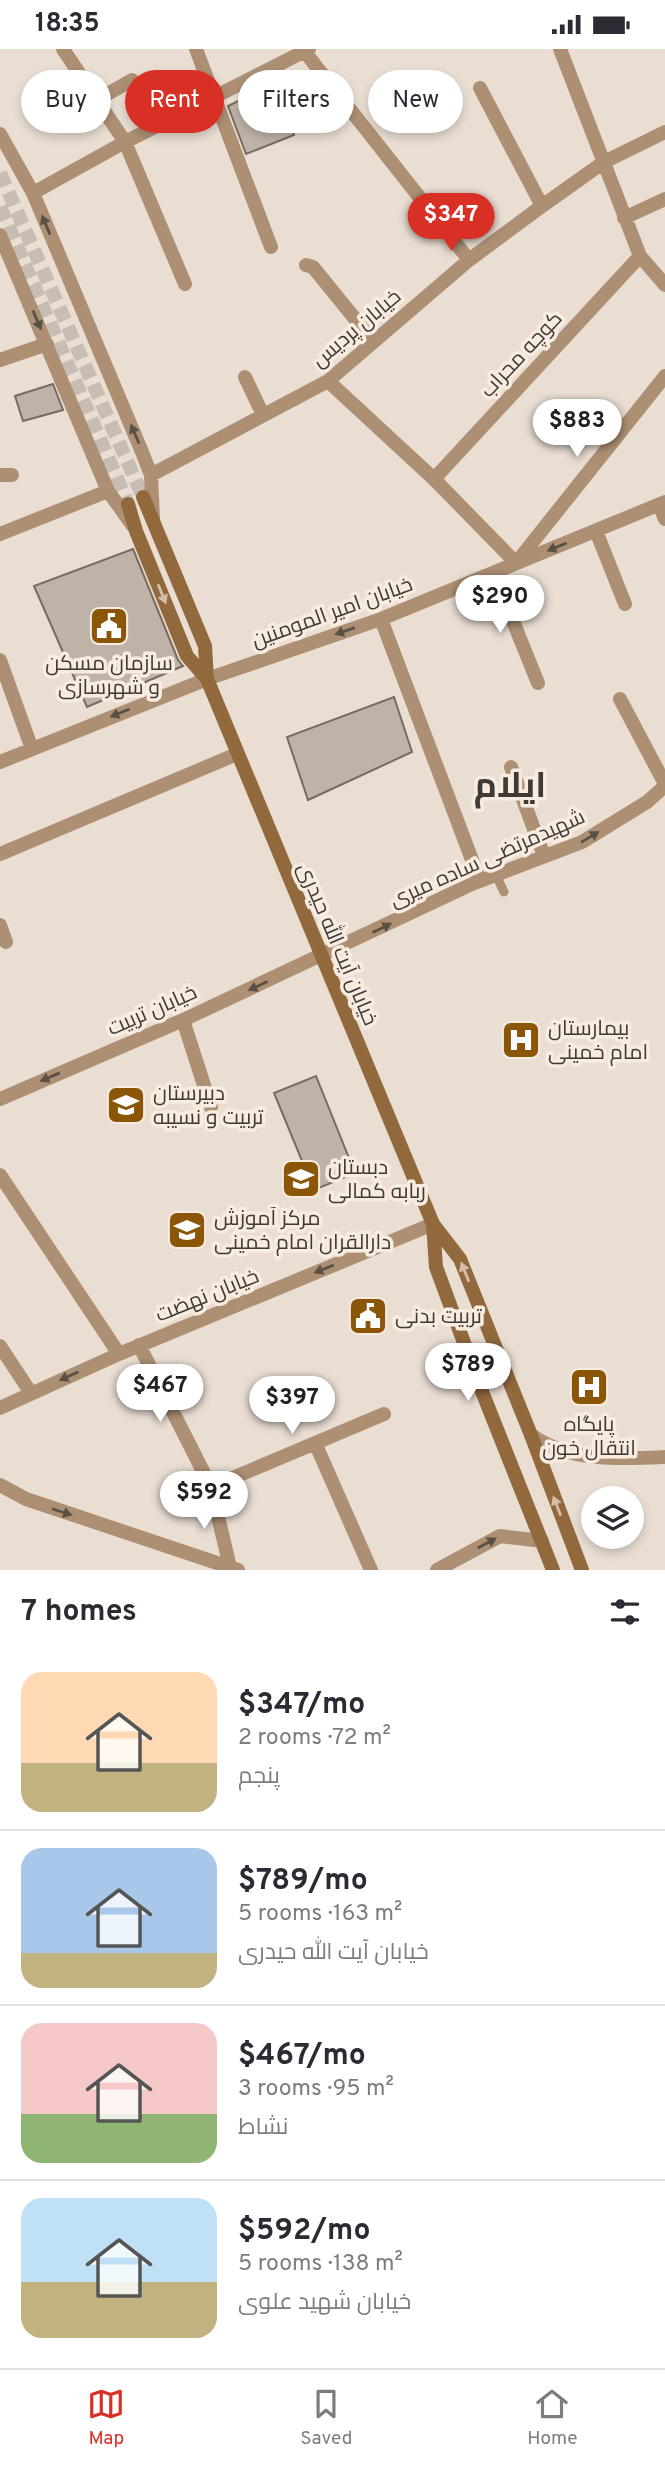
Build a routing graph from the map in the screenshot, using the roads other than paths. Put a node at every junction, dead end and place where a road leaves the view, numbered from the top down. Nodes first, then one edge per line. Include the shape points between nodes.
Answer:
1 (63, 49) edge
2 (195, 49) edge
3 (560, 49) edge
4 (307, 50) edge
5 (77, 70) edge
6 (204, 70) edge
7 (480, 87) dead end
8 (224, 92) edge
9 (224, 120) edge
10 (111, 121) edge
11 (665, 132) edge
12 (143, 133) edge
13 (0, 134) edge
14 (125, 142) junction
15 (604, 162) junction
16 (33, 193) junction
17 (665, 199) edge
18 (542, 206) junction
19 (624, 218) junction
20 (0, 235) edge
21 (271, 247) dead end
22 (640, 256) junction
23 (469, 260) junction
24 (306, 265) dead end
25 (185, 284) dead end
26 (665, 285) edge
27 (373, 341) junction
28 (47, 344) junction
29 (0, 360) edge
30 (665, 376) edge
31 (245, 377) dead end
32 (328, 381) junction
33 (263, 415) junction
34 (151, 475) junction
35 (434, 479) junction
36 (108, 491) junction
37 (143, 498) tunnel mouth
38 (128, 503) tunnel mouth
39 (663, 508) edge
40 (153, 524) junction
41 (136, 531) junction
42 (596, 531) junction
43 (0, 534) edge
44 (516, 563) junction
45 (494, 574) junction
46 (625, 604) dead end
47 (381, 619) junction
48 (0, 660) edge
49 (206, 679) junction
50 (538, 683) dead end
51 (620, 699) dead end
52 (32, 749) junction
53 (237, 754) junction
54 (0, 762) edge
55 (511, 767) dead end
56 (665, 785) edge
57 (0, 854) edge
58 (544, 856) junction
59 (496, 874) junction
60 (481, 881) junction
61 (504, 892) dead end
62 (0, 925) edge
63 (6, 941) dead end
64 (320, 958) junction
65 (183, 1020) junction
66 (0, 1099) edge
67 (211, 1107) dead end
68 (0, 1175) edge
69 (433, 1224) junction
70 (0, 1346) edge
71 (139, 1346) junction
72 (119, 1354) junction
73 (31, 1393) junction
74 (0, 1408) edge
75 (384, 1414) dead end
76 (531, 1435) junction
77 (316, 1445) junction
78 (665, 1457) edge
79 (0, 1485) edge
80 (211, 1487) junction
81 (542, 1541) junction
82 (234, 1569) edge
83 (371, 1570) edge
84 (438, 1570) edge
85 (553, 1570) edge
86 (582, 1570) edge

1 - 5 street
2 - 6 street
3 - 15 street
4 - 8 street
4 - 23 street
7 - 18 street
9 - 21 street
10 - 14 street
11 - 15 street, خیابان پردیس
12 - 14 street
13 - 16 street
14 - 16 street
14 - 25 street
15 - 18 street, خیابان پردیس
15 - 19 street
34 -> 16 street
17 - 19 street
18 - 23 street, خیابان پردیس
19 - 22 street
20 -> 28 street
22 - 26 street
22 - 35 street, کوچه محراب
23 - 27 street, خیابان پردیس
24 - 27 street via 313,267
27 - 32 street, خیابان پردیس
28 - 29 street
28 - 36 street
30 - 44 street
31 - 33 street
32 - 33 street, خیابان پردیس
32 - 35 street
33 - 34 street, خیابان پردیس
34 - 40 street
35 - 44 street
36 - 41 street
36 - 43 street
37 - 40 main road, خیابان آیت الله حیدری
38 - 41 main road, خیابان آیت الله حیدری
39 - 42 street, خیابان امیر المومنین
40 - 49 main road, خیابان آیت الله حیدری via 205,646
41 -> 49 main road, خیابان آیت الله حیدری via 187,656
42 -> 44 street, خیابان امیر المومنین
42 - 46 street
44 - 45 street, خیابان امیر المومنین
45 - 47 street, خیابان امیر المومنین
45 - 50 street
47 -> 49 street, خیابان امیر المومنین
47 - 60 street
48 - 52 street
49 -> 52 street, خیابان امیر المومنین
49 - 53 main road, خیابان آیت الله حیدری
51 - 56 street
52 - 54 street, خیابان امیر المومنین
53 - 57 street
53 - 64 main road, خیابان آیت الله حیدری
55 - 58 street
58 -> 56 street, شهیدمرتضی ساده میری via 582,842 647,802
58 - 59 street, شهیدمرتضی ساده میری
59 - 60 street, شهیدمرتضی ساده میری
59 - 61 lane
64 -> 60 street, شهیدمرتضی ساده میری
62 - 63 street
64 -> 65 street, خیابان تربیت
64 - 69 main road, خیابان آیت الله حیدری
65 -> 66 street, خیابان تربیت
65 - 67 street
68 - 72 street
69 -> 71 street, خیابان نهضت
76 -> 69 main road, خیابان آیت الله حیدری via 460,1259
69 - 81 main road, خیابان آیت الله حیدری via 436,1267
70 - 73 street
71 - 72 street, خیابان نهضت
71 - 80 street
72 -> 73 street, خیابان نهضت
73 - 74 street, خیابان نهضت
75 - 77 street
76 - 78 street via 576,1455
86 -> 76 main road, خیابان آیت الله حیدری
77 - 80 street
77 - 83 street
79 -> 82 street via 26,1500
80 - 82 street
84 -> 81 street via 500,1536
81 - 85 main road, خیابان آیت الله حیدری

